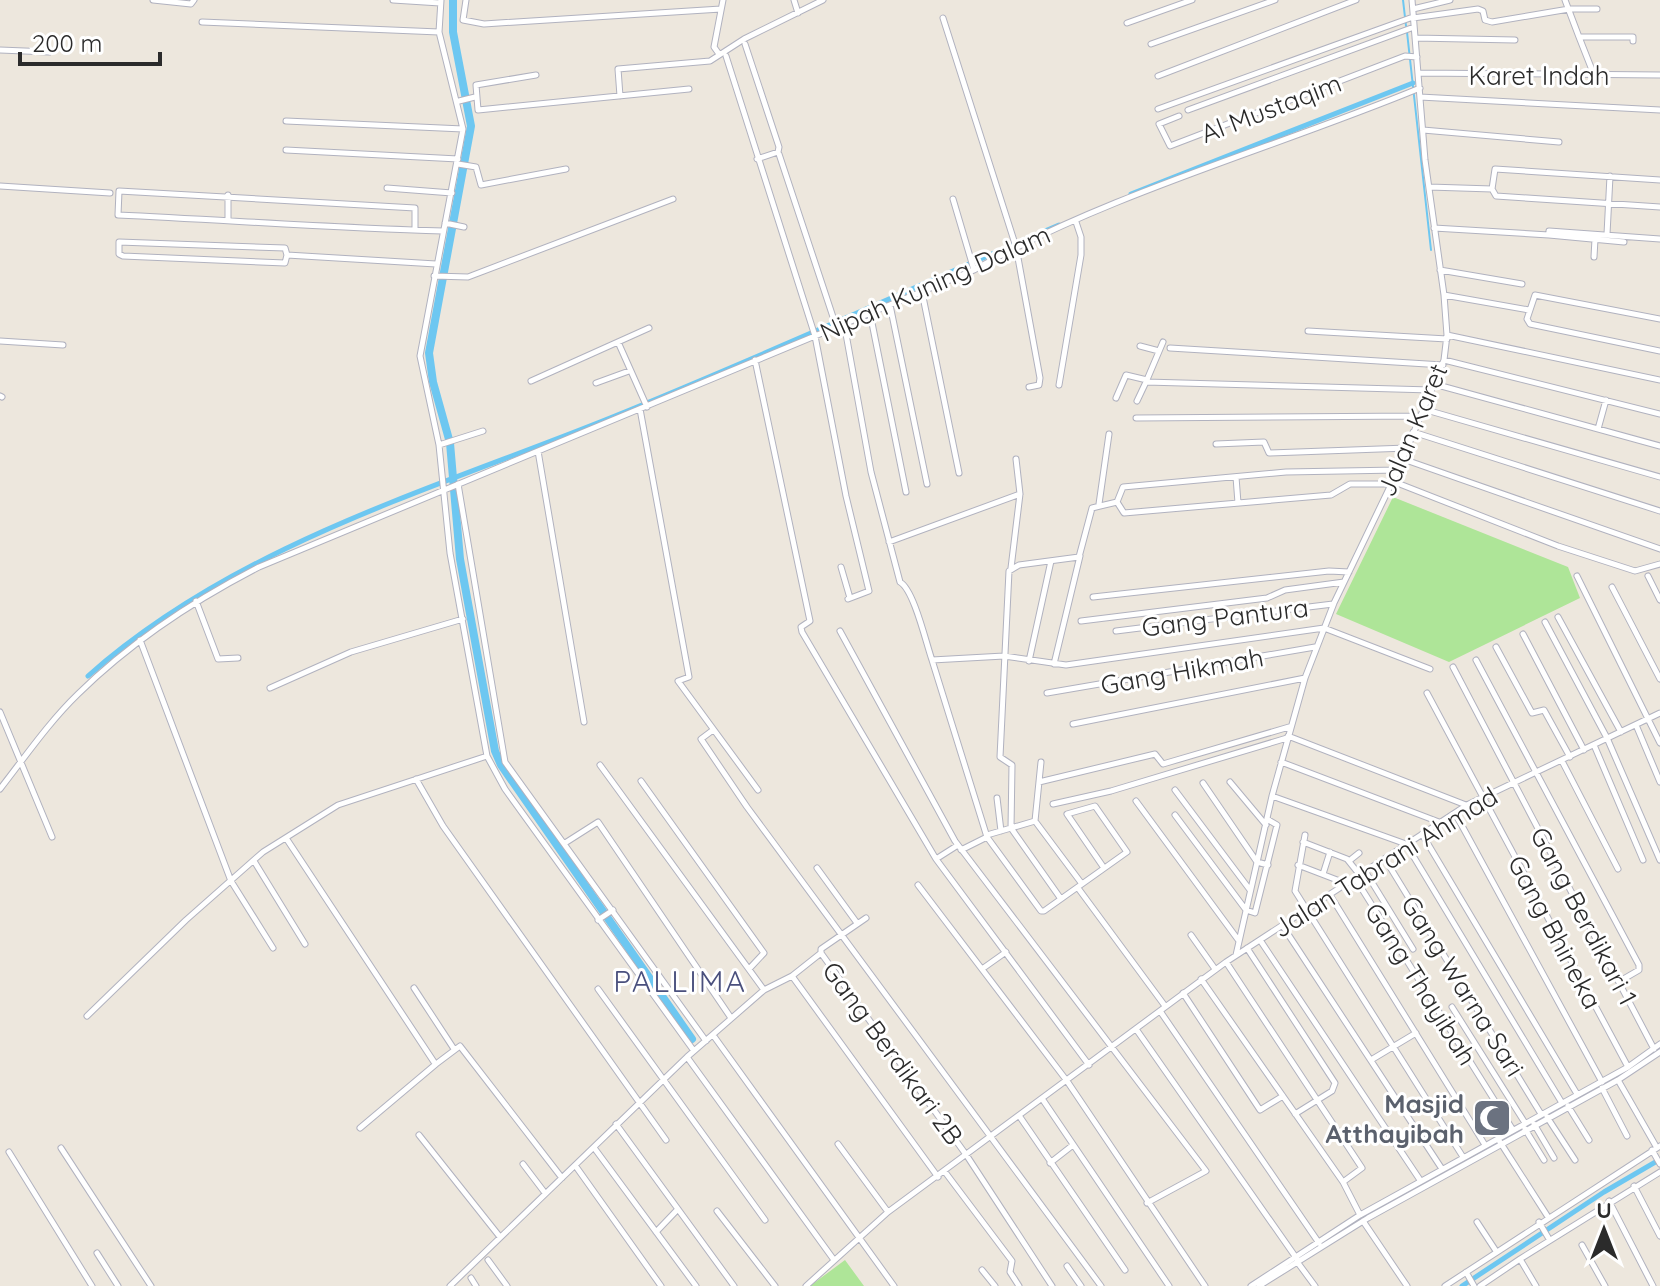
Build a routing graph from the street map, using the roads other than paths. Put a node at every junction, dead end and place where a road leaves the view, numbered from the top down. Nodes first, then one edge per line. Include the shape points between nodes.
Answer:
1 (153, 0) edge
2 (194, 0) edge
3 (393, 0) edge
4 (466, 0) edge
5 (723, 0) edge
6 (794, 0) edge
7 (823, 0) edge
8 (1192, 0) edge
9 (1242, 0) edge
10 (1275, 0) edge
11 (1356, 0) edge
12 (1412, 0) edge
13 (1450, 0) edge
14 (1565, 0) edge
15 (441, 2) edge
16 (721, 9) junction
17 (1412, 9) junction
18 (1569, 9) junction
19 (1597, 9) dead end
20 (1246, 10) junction
21 (798, 13) junction
22 (1410, 17) junction
23 (943, 18) dead end
24 (202, 22) dead end
25 (1127, 23) dead end
26 (1412, 27) junction
27 (439, 32) junction
28 (1579, 37) junction
29 (1415, 38) junction
30 (1515, 40) dead end
31 (1633, 41) dead end
32 (745, 44) dead end
33 (1151, 44) dead end
34 (0, 50) edge
35 (49, 52) dead end
36 (723, 55) junction
37 (1416, 57) junction
38 (1419, 73) junction
39 (536, 75) dead end
40 (1594, 75) junction
41 (1660, 75) edge
42 (1158, 76) dead end
43 (689, 89) dead end
44 (1419, 89) junction
45 (620, 96) junction
46 (473, 97) junction
47 (1420, 97) junction
48 (460, 100) junction
49 (1158, 109) dead end
50 (1188, 110) dead end
51 (1660, 110) edge
52 (1179, 116) dead end
53 (286, 121) dead end
54 (463, 129) junction
55 (1423, 130) junction
56 (1559, 142) dead end
57 (286, 150) dead end
58 (779, 154) dead end
59 (757, 159) junction
60 (458, 162) junction
61 (566, 169) dead end
62 (1610, 176) junction
63 (1660, 180) edge
64 (0, 186) edge
65 (1429, 187) junction
66 (387, 188) dead end
67 (1492, 189) junction
68 (110, 193) dead end
69 (452, 193) junction
70 (228, 195) junction
71 (673, 199) dead end
72 (953, 199) dead end
73 (1608, 203) junction
74 (1660, 207) edge
75 (228, 220) junction
76 (1076, 222) junction
77 (445, 223) junction
78 (464, 227) dead end
79 (1434, 228) junction
80 (415, 230) junction
81 (443, 231) junction
82 (1607, 234) junction
83 (1549, 235) junction
84 (1595, 239) junction
85 (1660, 239) edge
86 (1624, 242) dead end
87 (1015, 245) junction
88 (287, 255) junction
89 (1594, 257) dead end
90 (436, 264) junction
91 (972, 265) junction
92 (1440, 270) junction
93 (436, 276) junction
94 (1522, 284) dead end
95 (922, 292) junction
96 (1444, 295) junction
97 (889, 305) junction
98 (1529, 310) junction
99 (870, 313) junction
100 (1660, 319) edge
101 (844, 323) junction
102 (836, 326) junction
103 (649, 328) dead end
104 (1308, 331) dead end
105 (814, 335) junction
106 (1447, 337) junction
107 (0, 341) edge
108 (618, 342) junction
109 (1163, 342) dead end
110 (63, 345) dead end
111 (1140, 346) dead end
112 (1170, 348) dead end
113 (1159, 351) junction
114 (1660, 351) edge
115 (755, 360) junction
116 (1443, 362) junction
117 (629, 371) junction
118 (1660, 380) edge
119 (531, 381) dead end
120 (1147, 381) junction
121 (596, 383) dead end
122 (1059, 385) dead end
123 (1029, 387) dead end
124 (1433, 387) junction
125 (1116, 398) dead end
126 (1606, 400) junction
127 (1137, 401) dead end
128 (644, 405) junction
129 (1422, 409) junction
130 (1660, 414) edge
131 (1419, 416) junction
132 (1136, 418) dead end
133 (1598, 429) junction
134 (483, 431) dead end
135 (1413, 432) junction
136 (1109, 434) dead end
137 (442, 444) junction
138 (1216, 444) dead end
139 (1660, 446) edge
140 (1407, 448) junction
141 (538, 451) junction
142 (1016, 459) dead end
143 (1403, 459) junction
144 (1398, 470) junction
145 (959, 473) dead end
146 (1236, 477) junction
147 (1660, 477) edge
148 (1391, 482) junction
149 (456, 484) junction
150 (927, 484) dead end
151 (444, 486) junction
152 (906, 492) dead end
153 (1020, 494) junction
154 (1117, 502) junction
155 (1238, 503) junction
156 (1099, 504) junction
157 (1660, 511) edge
158 (889, 542) junction
159 (1660, 549) edge
160 (1081, 556) junction
161 (1051, 561) junction
162 (1660, 564) edge
163 (841, 567) dead end
164 (1011, 568) junction
165 (1349, 572) junction
166 (1577, 576) dead end
167 (1648, 576) dead end
168 (1344, 582) junction
169 (1612, 587) dead end
170 (1659, 596) edge
171 (1093, 597) dead end
172 (196, 601) junction
173 (1334, 603) junction
174 (1558, 617) dead end
175 (463, 619) junction
176 (1081, 621) dead end
177 (1545, 622) dead end
178 (1324, 628) junction
179 (840, 631) dead end
180 (1116, 631) dead end
181 (1523, 634) dead end
182 (140, 640) junction
183 (1316, 647) junction
184 (1496, 647) dead end
185 (1004, 656) junction
186 (238, 658) dead end
187 (932, 660) junction
188 (1476, 660) dead end
189 (1029, 661) junction
190 (1054, 664) junction
191 (1453, 667) dead end
192 (1430, 669) dead end
193 (1305, 678) junction
194 (1660, 679) edge
195 (270, 688) dead end
196 (1047, 693) dead end
197 (1427, 693) dead end
198 (0, 712) edge
199 (1660, 713) edge
200 (1649, 718) junction
201 (584, 722) dead end
202 (1073, 724) dead end
203 (1636, 725) junction
204 (1290, 727) junction
205 (713, 730) junction
206 (1621, 732) junction
207 (1288, 737) junction
208 (1607, 738) junction
209 (1660, 743) edge
210 (1594, 745) junction
211 (1584, 750) junction
212 (487, 756) junction
213 (1570, 757) junction
214 (1562, 761) junction
215 (21, 762) junction
216 (1041, 762) dead end
217 (1281, 762) junction
218 (600, 765) dead end
219 (1538, 772) junction
220 (416, 779) junction
221 (641, 781) dead end
222 (1039, 782) junction
223 (1230, 782) dead end
224 (1660, 782) edge
225 (1203, 783) dead end
226 (1514, 783) junction
227 (0, 789) edge
228 (758, 790) dead end
229 (1175, 790) dead end
230 (1272, 796) junction
231 (1482, 797) junction
232 (997, 798) dead end
233 (1136, 801) dead end
234 (1053, 804) dead end
235 (1467, 805) junction
236 (1455, 813) junction
237 (1175, 815) dead end
238 (1035, 821) junction
239 (1266, 822) junction
240 (1440, 822) junction
241 (1011, 828) junction
242 (1001, 831) junction
243 (1421, 834) junction
244 (987, 836) junction
245 (52, 837) dead end
246 (286, 838) junction
247 (565, 843) junction
248 (1406, 844) junction
249 (960, 848) junction
250 (1330, 852) junction
251 (1359, 853) dead end
252 (936, 859) junction
253 (1385, 859) junction
254 (1643, 860) dead end
255 (1660, 860) edge
256 (254, 861) junction
257 (1349, 861) junction
258 (1257, 862) junction
259 (1268, 865) junction
260 (1298, 865) junction
261 (817, 868) dead end
262 (1104, 868) junction
263 (1618, 869) dead end
264 (1323, 875) junction
265 (1360, 875) junction
266 (231, 881) junction
267 (1252, 883) junction
268 (1346, 884) junction
269 (918, 885) dead end
270 (1080, 886) junction
271 (1263, 886) junction
272 (1250, 891) junction
273 (1330, 895) junction
274 (1061, 899) junction
275 (613, 910) junction
276 (1246, 910) junction
277 (1308, 910) junction
278 (866, 918) dead end
279 (598, 920) junction
280 (857, 923) junction
281 (1282, 925) junction
282 (841, 934) junction
283 (1191, 935) dead end
284 (1260, 940) junction
285 (1239, 941) junction
286 (305, 944) dead end
287 (273, 948) dead end
288 (1247, 948) junction
289 (1413, 949) dead end
290 (821, 951) junction
291 (1006, 952) junction
292 (1236, 956) junction
293 (1226, 962) junction
294 (749, 969) junction
295 (982, 969) junction
296 (1215, 969) junction
297 (792, 976) junction
298 (1201, 979) junction
299 (1620, 981) junction
300 (414, 988) dead end
301 (598, 989) dead end
302 (764, 990) junction
303 (1183, 993) junction
304 (1452, 1007) dead end
305 (1163, 1008) junction
306 (87, 1016) dead end
307 (731, 1018) junction
308 (1136, 1029) junction
309 (1416, 1033) junction
310 (713, 1035) junction
311 (706, 1041) junction
312 (1660, 1044) edge
313 (1114, 1045) junction
314 (1395, 1045) junction
315 (454, 1049) junction
316 (694, 1051) junction
317 (1658, 1052) edge
318 (687, 1057) junction
319 (1371, 1060) junction
320 (436, 1064) junction
321 (1089, 1065) junction
322 (1628, 1067) junction
323 (1618, 1080) junction
324 (662, 1081) junction
325 (1067, 1081) junction
326 (1602, 1085) junction
327 (1577, 1094) junction
328 (1283, 1096) junction
329 (1316, 1099) junction
330 (1043, 1100) junction
331 (638, 1101) junction
332 (1565, 1104) junction
333 (1295, 1114) junction
334 (1544, 1116) junction
335 (1020, 1117) junction
336 (1533, 1122) junction
337 (616, 1124) junction
338 (1525, 1126) junction
339 (360, 1128) dead end
340 (1513, 1130) junction
341 (419, 1135) dead end
342 (1627, 1136) dead end
343 (992, 1137) junction
344 (666, 1140) dead end
345 (1589, 1140) dead end
346 (1500, 1142) junction
347 (838, 1144) dead end
348 (1073, 1145) junction
349 (1485, 1145) junction
350 (61, 1148) dead end
351 (595, 1149) dead end
352 (1656, 1149) edge
353 (9, 1152) dead end
354 (967, 1156) junction
355 (1463, 1157) junction
356 (1554, 1158) dead end
357 (1544, 1160) dead end
358 (1575, 1160) dead end
359 (1050, 1163) junction
360 (523, 1164) dead end
361 (1660, 1164) edge
362 (577, 1168) dead end
363 (1442, 1169) junction
364 (945, 1172) junction
365 (1660, 1172) edge
366 (938, 1177) junction
367 (1434, 1177) junction
368 (562, 1178) junction
369 (1420, 1180) junction
370 (1343, 1182) junction
371 (1634, 1186) junction
372 (545, 1193) junction
373 (1609, 1201) junction
374 (1147, 1203) junction
375 (678, 1209) junction
376 (717, 1211) dead end
377 (888, 1212) junction
378 (1548, 1217) junction
379 (1361, 1218) junction
380 (765, 1220) dead end
381 (1477, 1222) dead end
382 (1540, 1224) junction
383 (656, 1232) junction
384 (1660, 1236) edge
385 (500, 1237) junction
386 (858, 1237) junction
387 (1548, 1238) junction
388 (1319, 1243) junction
389 (1582, 1245) dead end
390 (1496, 1251) junction
391 (97, 1253) dead end
392 (1520, 1259) junction
393 (488, 1260) dead end
394 (834, 1260) junction
395 (1298, 1261) junction
396 (1067, 1266) dead end
397 (982, 1270) dead end
398 (1125, 1270) dead end
399 (1466, 1272) junction
400 (471, 1278) dead end
401 (92, 1286) edge
402 (118, 1286) edge
403 (151, 1286) edge
404 (450, 1286) edge
405 (476, 1286) edge
406 (507, 1286) edge
407 (661, 1286) edge
408 (696, 1286) edge
409 (734, 1286) edge
410 (775, 1286) edge
411 (806, 1286) edge
412 (894, 1286) edge
413 (995, 1286) edge
414 (1019, 1286) edge
415 (1052, 1286) edge
416 (1081, 1286) edge
417 (1101, 1286) edge
418 (1169, 1286) edge
419 (1205, 1286) edge
420 (1251, 1286) edge
421 (1259, 1286) edge
422 (1315, 1286) edge
423 (1407, 1286) edge
424 (1445, 1286) edge
425 (1476, 1286) edge
426 (1536, 1286) edge
427 (1605, 1286) edge
428 (1653, 1286) edge

1 - 2 street
3 - 15 street
4 - 16 street via 463,20 484,24
5 - 16 street
6 - 21 street
7 - 21 street
8 - 25 street
9 - 20 street
10 - 20 street
11 - 42 street
12 - 17 street, Jalan Karet
13 - 17 street
14 - 18 street
15 - 27 street
16 - 36 street via 714,47
17 - 22 street, Jalan Karet
18 - 19 street
18 - 22 street via 1488,23 1478,9
18 - 28 street
20 - 33 street
21 - 36 street
22 - 26 street, Jalan Karet
22 - 49 street
23 - 87 street
24 - 27 street
26 - 29 street, Jalan Karet
26 - 50 street
27 - 48 street
28 - 31 street
28 - 40 street
29 - 30 street
29 - 37 street, Jalan Karet
32 - 59 street via 779,147
34 - 35 street
36 - 45 street via 710,61 618,69
36 - 59 street
37 - 38 street, Jalan Karet
37 - 52 street, Al Mustaqim via 1405,56 1170,146 1159,124
38 - 40 street, Karet Indah
38 - 44 street, Jalan Karet
39 - 46 street via 476,85
40 - 41 street, Karet Indah
43 - 45 street
44 - 47 street, Jalan Karet
44 - 76 street, Nipah Kuning Dalam
45 - 46 street via 478,110
46 - 48 street
47 - 51 street
47 - 55 street, Jalan Karet
48 - 54 street
53 - 54 street
54 - 60 street
55 - 56 street
55 - 65 street, Jalan Karet
57 - 60 street
58 - 102 street
59 - 105 street
60 - 61 street via 476,167 481,185
60 - 69 street
62 - 63 street
62 - 67 street via 1495,169
62 - 73 street
64 - 68 street
65 - 67 street
65 - 79 street, Jalan Karet
66 - 69 street
67 - 73 street via 1496,196
69 - 77 street
70 - 75 street
70 - 75 street via 119,191 118,215
70 - 80 street via 415,208
71 - 93 street via 468,277
72 - 91 street
73 - 74 street
73 - 82 street
75 - 80 street
76 - 87 street, Nipah Kuning Dalam
76 - 122 street via 1081,255
77 - 78 street
77 - 81 street
79 - 83 street
79 - 92 street, Jalan Karet
80 - 81 street
81 - 90 street
82 - 83 street via 1551,230
82 - 85 street
83 - 84 street
84 - 86 street
84 - 89 street
87 - 91 street, Nipah Kuning Dalam
87 - 123 street via 1040,378 1039,386
88 - 88 street via 285,263 119,254 120,241 285,248
88 - 90 street
90 - 93 street
91 - 95 street, Nipah Kuning Dalam
92 - 94 street
92 - 96 street, Jalan Karet
93 - 137 street via 420,356
95 - 97 street, Nipah Kuning Dalam
95 - 145 street
96 - 98 street
96 - 106 street, Jalan Karet
97 - 99 street, Nipah Kuning Dalam
97 - 150 street
98 - 100 street via 1535,295
98 - 114 street via 1530,324
99 - 101 street, Nipah Kuning Dalam
99 - 152 street
101 - 102 street, Nipah Kuning Dalam
101 - 158 street
102 - 105 street, Nipah Kuning Dalam
103 - 108 street
104 - 106 street
105 - 115 street, Nipah Kuning Dalam
105 - 163 street via 869,591 849,599
106 - 116 street, Jalan Karet
106 - 118 street
107 - 110 street
108 - 117 street
108 - 119 street
109 - 113 street
111 - 113 street
112 - 116 street
113 - 120 street
115 - 128 street, Nipah Kuning Dalam
115 - 252 street via 810,620 802,632
116 - 124 street, Jalan Karet
116 - 126 street
117 - 121 street
117 - 128 street
120 - 124 street
120 - 125 street via 1126,375
120 - 127 street
124 - 129 street, Jalan Karet
124 - 133 street
126 - 130 street
126 - 133 street
128 - 141 street, Nipah Kuning Dalam
128 - 205 street via 689,677 678,681
129 - 131 street, Jalan Karet
129 - 147 street
131 - 132 street
131 - 135 street, Jalan Karet
133 - 139 street
134 - 137 street
135 - 140 street, Jalan Karet
135 - 157 street
136 - 156 street
137 - 151 street
138 - 140 street via 1264,442 1269,453
140 - 143 street, Jalan Karet
141 - 149 street, Nipah Kuning Dalam
141 - 201 street
142 - 153 street
143 - 144 street, Jalan Karet
143 - 159 street
144 - 146 street
144 - 148 street, Jalan Karet
146 - 154 street via 1123,487
146 - 155 street
148 - 155 street via 1350,484 1331,495
148 - 162 street via 1635,571
148 - 165 street, Jalan Karet
149 - 151 street, Nipah Kuning Dalam
149 - 247 street via 505,762
151 - 172 street, Nipah Kuning Dalam via 259,567
151 - 175 street
153 - 158 street
153 - 164 street
154 - 155 street via 1123,513
154 - 156 street
156 - 160 street via 1092,508
158 - 187 street
160 - 161 street
160 - 190 street
161 - 164 street
161 - 189 street
164 - 185 street
165 - 168 street, Jalan Karet
165 - 171 street
166 - 200 street
167 - 170 street
168 - 173 street, Jalan Karet
168 - 176 street via 1285,590 1267,598
169 - 194 street
172 - 182 street, Nipah Kuning Dalam
172 - 186 street via 218,659
173 - 178 street, Jalan Karet
173 - 180 street, Gang Pantura
174 - 206 street
175 - 195 street via 351,652
175 - 212 street
177 - 208 street
178 - 183 street, Jalan Karet
178 - 190 street
178 - 192 street
179 - 249 street
181 - 211 street
182 - 215 street, Nipah Kuning Dalam via 79,693
182 - 266 street
183 - 193 street, Jalan Karet
183 - 196 street, Gang Hikmah
184 - 213 street via 1532,713 1544,710
185 - 187 street
185 - 189 street
185 - 241 street via 1000,757 1012,764
187 - 244 street
188 - 219 street
189 - 190 street
191 - 226 street, Gang Berdikari 1
193 - 202 street
193 - 204 street, Jalan Karet
197 - 231 street, Gang Bhineka
198 - 215 street
199 - 200 street, Jalan Tabrani Ahmad
200 - 203 street, Jalan Tabrani Ahmad
200 - 209 street
203 - 206 street, Jalan Tabrani Ahmad
203 - 224 street
204 - 207 street, Jalan Karet
204 - 222 street via 1163,764 1155,753
205 - 228 street
205 - 282 street via 701,739
206 - 208 street, Jalan Tabrani Ahmad
207 - 217 street, Jalan Karet
207 - 234 street
207 - 235 street
208 - 210 street, Jalan Tabrani Ahmad
208 - 255 street
210 - 211 street, Jalan Tabrani Ahmad
210 - 254 street
211 - 213 street, Jalan Tabrani Ahmad
212 - 220 street
212 - 279 street
213 - 214 street, Jalan Tabrani Ahmad
214 - 219 street, Jalan Tabrani Ahmad
214 - 263 street
215 - 227 street, Nipah Kuning Dalam
215 - 245 street
216 - 222 street
217 - 230 street, Jalan Karet
217 - 240 street
218 - 294 street
219 - 226 street, Jalan Tabrani Ahmad
219 - 299 street via 1639,965
220 - 246 street via 338,805
220 - 331 street via 443,826
221 - 294 street via 764,953
222 - 238 street
223 - 239 street
225 - 258 street
226 - 231 street, Jalan Tabrani Ahmad
226 - 299 street, Gang Berdikari 1
229 - 272 street
230 - 239 street, Jalan Karet
230 - 248 street
231 - 235 street, Jalan Tabrani Ahmad
231 - 322 street, Gang Bhineka
232 - 242 street
233 - 285 street
235 - 236 street, Jalan Tabrani Ahmad
236 - 240 street, Jalan Tabrani Ahmad
236 - 326 street
237 - 276 street
238 - 241 street
238 - 270 street
239 - 258 street, Jalan Karet
239 - 259 street via 1277,823
240 - 243 street, Jalan Tabrani Ahmad
241 - 242 street
241 - 274 street
242 - 244 street
243 - 248 street, Jalan Tabrani Ahmad
243 - 327 street
244 - 249 street
244 - 274 street via 1041,911
246 - 256 street
246 - 320 street
247 - 275 street
247 - 307 street via 598,822
248 - 253 street, Jalan Tabrani Ahmad
248 - 332 street
249 - 252 street
249 - 313 street
250 - 257 street
250 - 260 street via 1304,838
250 - 264 street
251 - 257 street
252 - 291 street
253 - 265 street, Jalan Tabrani Ahmad
253 - 334 street, Gang Warna Sari
256 - 266 street
256 - 286 street
257 - 265 street
258 - 259 street
258 - 267 street, Jalan Karet
259 - 271 street
260 - 264 street
260 - 277 street via 1294,890
261 - 280 street
262 - 262 street via 1127,851 1094,806 1067,814
262 - 270 street
264 - 268 street
265 - 268 street, Jalan Tabrani Ahmad
265 - 289 street
265 - 340 street, Gang Thayibah
266 - 287 street
266 - 306 street
267 - 271 street
267 - 272 street, Jalan Karet
268 - 273 street, Jalan Tabrani Ahmad
269 - 295 street
270 - 274 street
270 - 305 street
271 - 276 street via 1256,912
272 - 276 street, Jalan Karet
273 - 277 street, Jalan Tabrani Ahmad
273 - 309 street
275 - 279 street
275 - 311 street
276 - 285 street, Jalan Karet
277 - 281 street, Jalan Tabrani Ahmad
277 - 314 street
278 - 280 street
279 - 316 street
280 - 282 street
281 - 284 street, Jalan Tabrani Ahmad
281 - 319 street
282 - 290 street
282 - 343 street
283 - 296 street
284 - 288 street, Jalan Tabrani Ahmad
284 - 369 street
285 - 292 street, Jalan Karet
288 - 292 street, Jalan Tabrani Ahmad
288 - 329 street via 1334,1080 1334,1090
290 - 297 street
290 - 354 street, Gang Berdikari 2B
291 - 295 street
291 - 321 street
292 - 293 street, Jalan Tabrani Ahmad
293 - 296 street, Jalan Tabrani Ahmad
293 - 329 street
294 - 302 street
295 - 325 street
296 - 298 street, Jalan Tabrani Ahmad
297 - 302 street
297 - 366 street
298 - 303 street, Jalan Tabrani Ahmad
298 - 328 street
299 - 317 street, Gang Berdikari 1
300 - 315 street
301 - 324 street
302 - 307 street
303 - 305 street, Jalan Tabrani Ahmad
303 - 328 street via 1260,1110
304 - 338 street
305 - 308 street, Jalan Tabrani Ahmad
305 - 388 street
307 - 310 street
308 - 313 street, Jalan Tabrani Ahmad
308 - 395 street
309 - 314 street
309 - 349 street
310 - 311 street
310 - 386 street
311 - 316 street
312 - 317 street
313 - 321 street, Jalan Tabrani Ahmad
313 - 374 street via 1206,1171
314 - 319 street
314 - 355 street
315 - 320 street
315 - 368 street via 462,1048
316 - 318 street
317 - 322 street
317 - 323 street
318 - 324 street
318 - 394 street
319 - 363 street
320 - 339 street
321 - 325 street, Jalan Tabrani Ahmad
322 - 326 street
323 - 326 street
323 - 352 street
324 - 331 street
324 - 380 street
325 - 330 street, Jalan Tabrani Ahmad
325 - 374 street
326 - 327 street
326 - 332 street
326 - 342 street
327 - 332 street
328 - 333 street
329 - 333 street
329 - 370 street via 1362,1168
330 - 335 street, Jalan Tabrani Ahmad
330 - 348 street
331 - 337 street
331 - 344 street
332 - 334 street
332 - 345 street
333 - 370 street
334 - 336 street
334 - 358 street, Gang Warna Sari
335 - 343 street, Jalan Tabrani Ahmad
335 - 359 street
336 - 338 street
336 - 356 street
337 - 368 street
337 - 375 street
338 - 340 street
338 - 346 street
338 - 357 street
340 - 349 street
341 - 385 street
343 - 354 street, Jalan Tabrani Ahmad
343 - 417 street
346 - 367 street
346 - 378 street
347 - 377 street
348 - 359 street
348 - 418 street
349 - 355 street
350 - 403 street
351 - 383 street
352 - 361 street
352 - 378 street
353 - 401 street
354 - 364 street, Jalan Tabrani Ahmad
354 - 415 street, Gang Berdikari 2B
355 - 363 street
359 - 398 street
360 - 372 street
362 - 407 street
363 - 367 street
364 - 366 street, Jalan Tabrani Ahmad
364 - 414 street via 1012,1261 1010,1274
365 - 371 street
366 - 377 street, Jalan Tabrani Ahmad
367 - 369 street
367 - 379 street
368 - 372 street
369 - 379 street
370 - 379 street
371 - 373 street
371 - 384 street
372 - 385 street
373 - 387 street
373 - 428 street
374 - 419 street
375 - 383 street
375 - 409 street
376 - 410 street
377 - 386 street, Jalan Tabrani Ahmad
378 - 382 street
379 - 388 street
379 - 395 street
379 - 423 street
381 - 390 street
382 - 387 street
382 - 390 street
383 - 408 street
385 - 404 street
386 - 394 street, Jalan Tabrani Ahmad
386 - 412 street
387 - 392 street
388 - 395 street
389 - 427 street
390 - 399 street
391 - 402 street
392 - 425 street
392 - 426 street
393 - 406 street
394 - 411 street, Jalan Tabrani Ahmad
395 - 420 street
395 - 421 street
395 - 422 street
396 - 416 street
397 - 413 street
399 - 424 street
399 - 425 street
400 - 405 street

